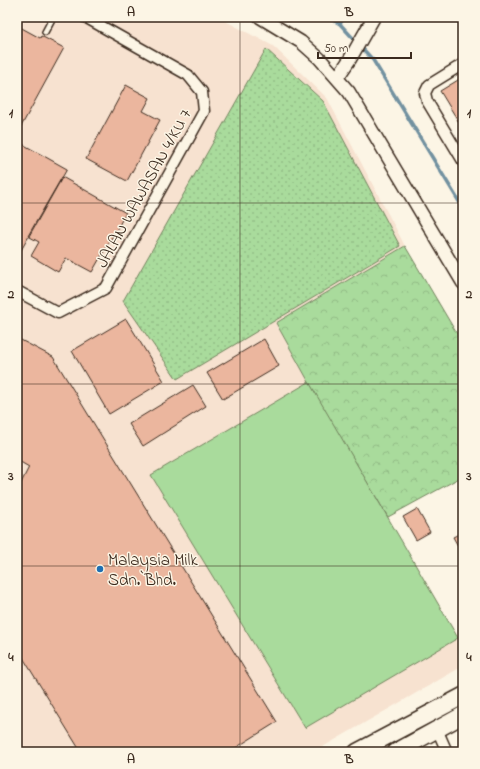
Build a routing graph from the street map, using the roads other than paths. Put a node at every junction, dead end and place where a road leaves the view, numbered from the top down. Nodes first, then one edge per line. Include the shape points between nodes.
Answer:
1 (53, 17) edge
2 (85, 17) edge
3 (260, 17) edge
4 (373, 18) edge
5 (45, 32) dead end
6 (463, 64) edge
7 (337, 78) junction
8 (463, 161) edge
9 (463, 283) edge
10 (17, 291) edge
11 (463, 696) edge
12 (463, 716) edge
13 (437, 729) junction
14 (357, 752) edge
15 (396, 752) edge
16 (447, 752) edge

1 - 5 lane
2 - 10 street, JALAN WAWASAN 4/KU 7 via 188,74 202,92 204,111 106,288 58,313
3 - 7 street via 301,42
4 - 7 street
6 - 8 street via 428,84 426,93 427,101
7 - 9 street via 349,92
11 - 14 highway
12 - 13 highway
13 - 15 highway
13 - 16 street

